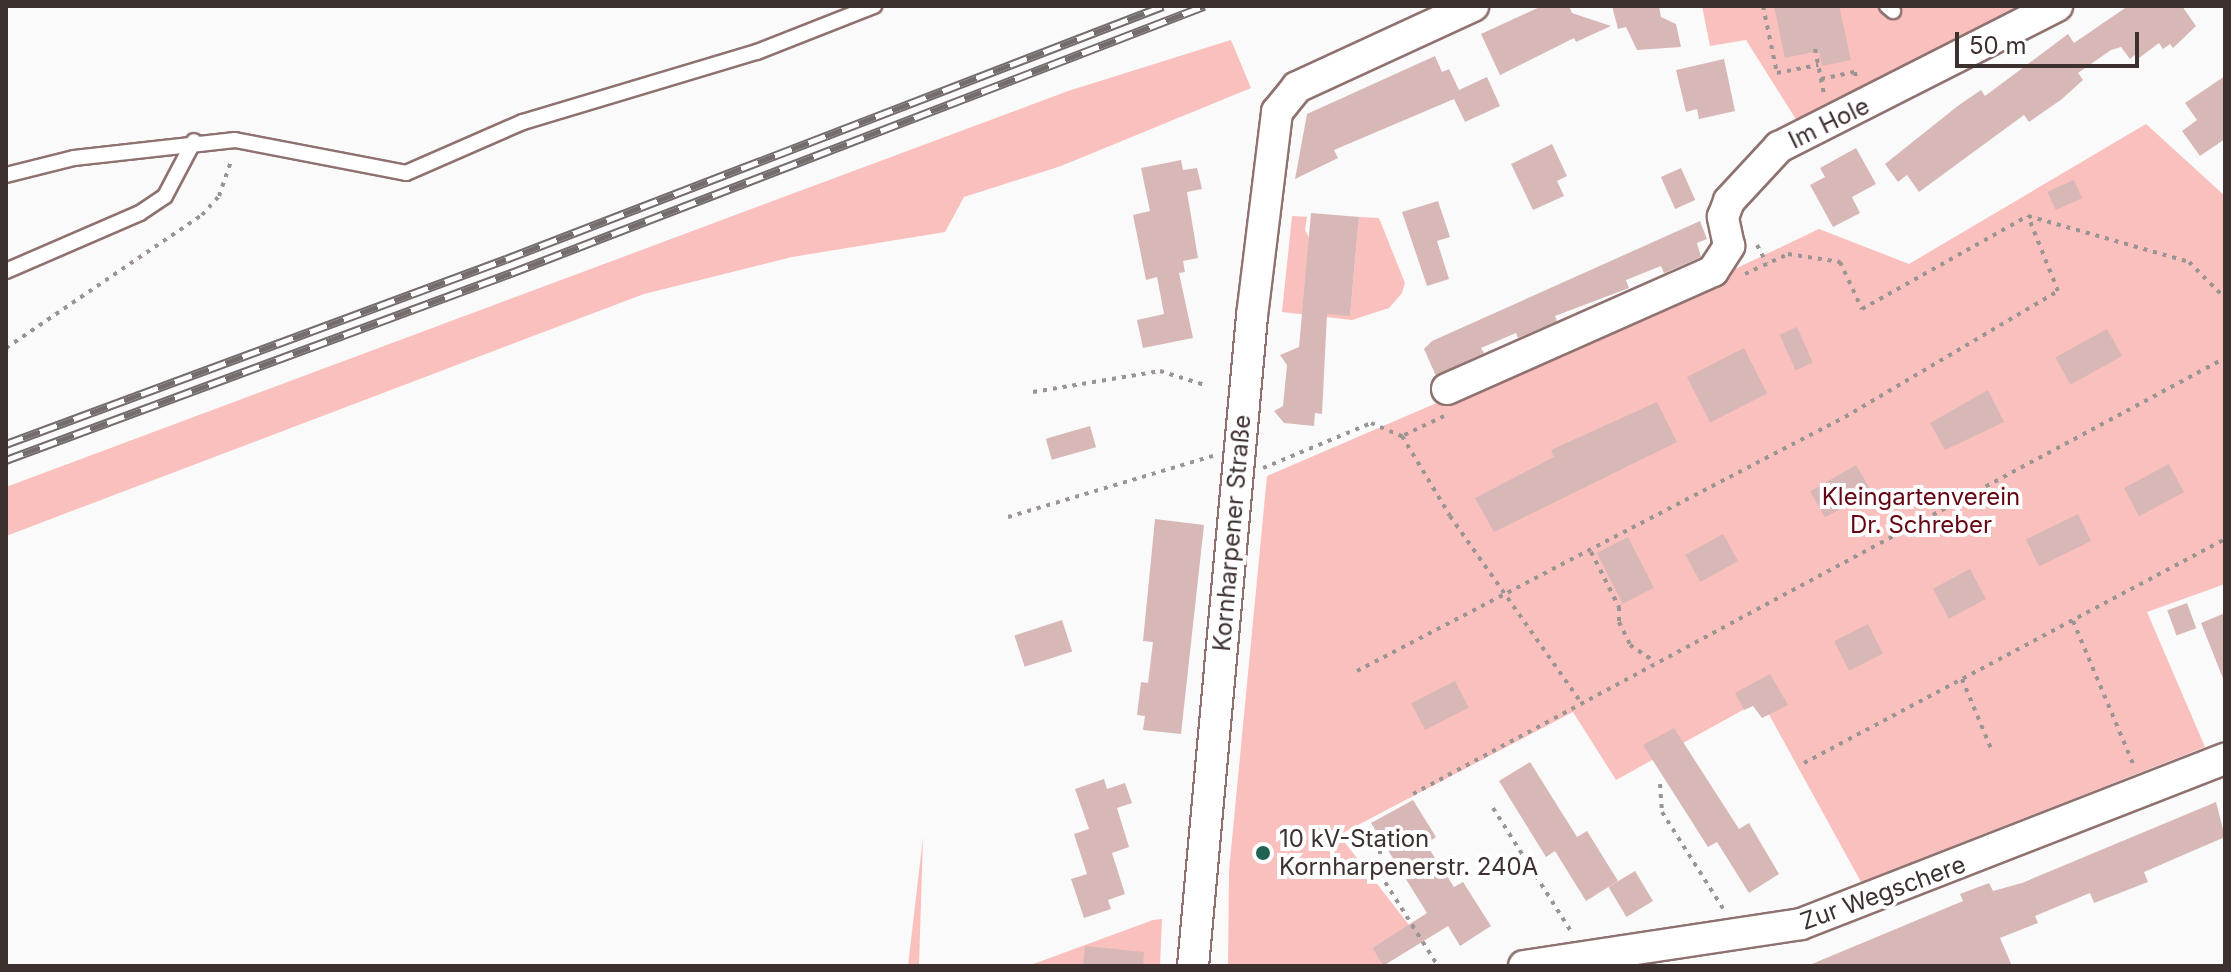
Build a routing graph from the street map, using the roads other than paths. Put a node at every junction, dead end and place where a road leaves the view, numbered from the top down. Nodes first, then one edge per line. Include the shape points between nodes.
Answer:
1 (874, 6) edge
2 (1473, 6) edge
3 (2057, 6) edge
4 (194, 141) junction
5 (6, 175) edge
6 (6, 271) edge
7 (1452, 400) road end
8 (2225, 759) edge
9 (1193, 966) edge
10 (1524, 966) edge

1 - 4 lane via 757,52 523,122 406,173 235,140
2 - 9 street, Kornharpener Straße via 1297,87 1282,101 1273,130
3 - 7 street, Im Hole via 1779,147 1729,201 1723,217 1729,246 1713,271
4 - 5 lane via 74,158
4 - 6 lane via 165,196
8 - 10 street, Zur Wegschere via 1801,924

